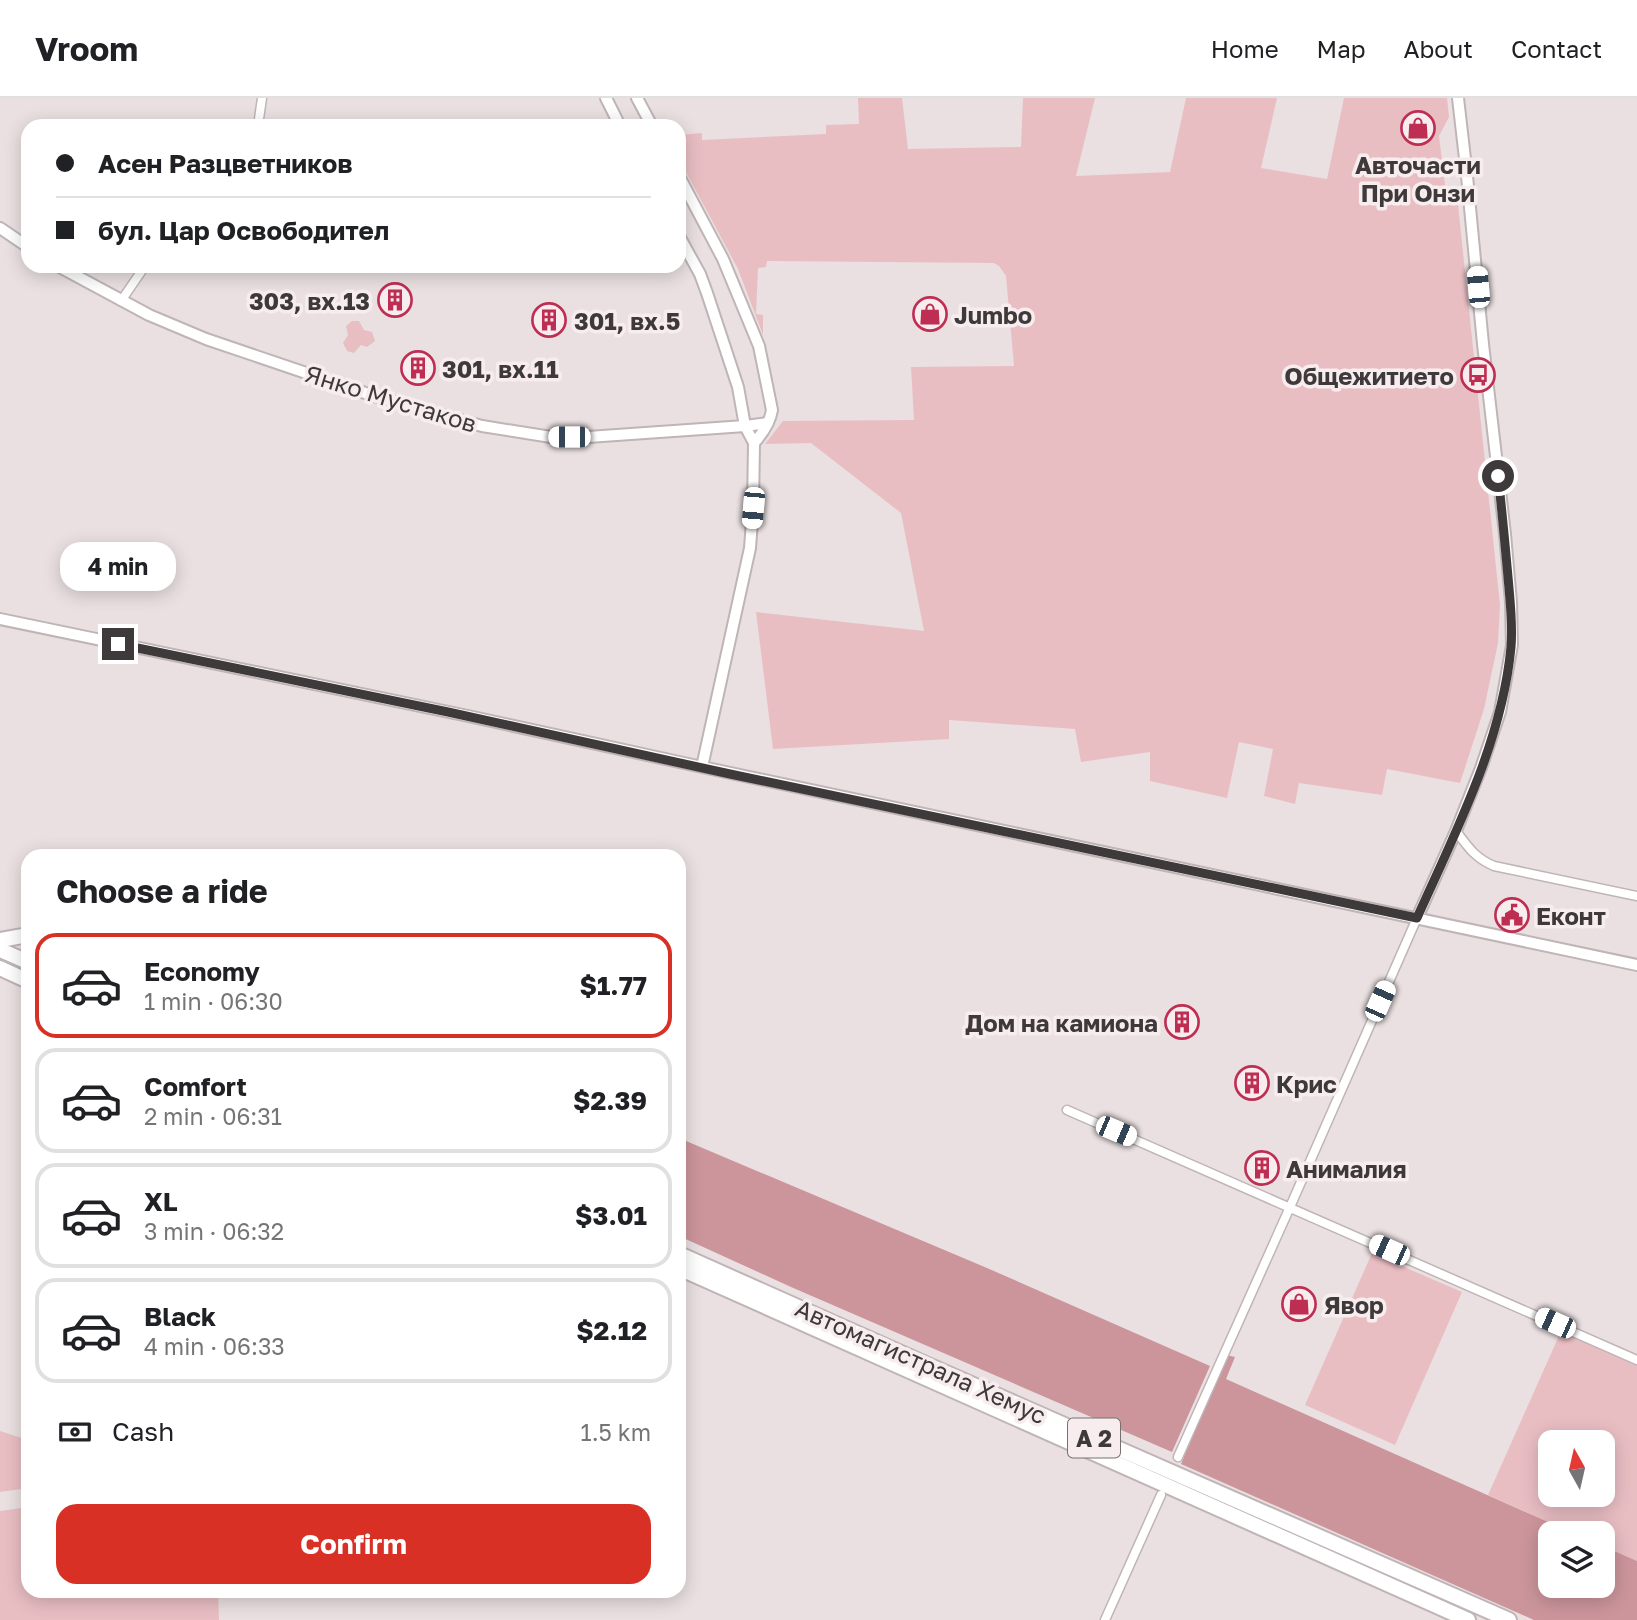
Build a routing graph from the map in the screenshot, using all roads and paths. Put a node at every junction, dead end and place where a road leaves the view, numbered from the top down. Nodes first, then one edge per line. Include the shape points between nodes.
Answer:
1 (262, 98) edge
2 (606, 98) edge
3 (637, 98) edge
4 (1458, 98) edge
5 (259, 119) edge
6 (616, 119) edge
7 (648, 119) edge
8 (686, 189) edge
9 (1, 231) edge
10 (21, 243) edge
11 (686, 249) edge
12 (71, 273) edge
13 (140, 273) edge
14 (121, 301) junction
15 (768, 423) junction
16 (745, 426) junction
17 (754, 443) junction
18 (0, 620) edge
19 (702, 767) junction
20 (1456, 831) junction
21 (1637, 896) edge
22 (1417, 918) junction
23 (21, 936) edge
24 (0, 940) edge
25 (0, 950) edge
26 (21, 959) edge
27 (1637, 965) edge
28 (0, 968) edge
29 (21, 978) edge
30 (1067, 1110) dead end
31 (1290, 1207) junction
32 (686, 1257) edge
33 (686, 1271) edge
34 (1637, 1360) edge
35 (1178, 1457) dead end
36 (1161, 1495) dead end
37 (1105, 1620) edge
38 (1468, 1620) edge
39 (1509, 1620) edge

1 - 5 street
2 - 6 street
3 - 7 street
4 - 20 street via 1511,602 1511,645 1500,712
8 - 15 street via 723,259 759,346 772,410
9 - 10 street
11 - 16 street via 707,293 738,387
12 - 14 street, Янко Мустаков
13 - 14 street
14 - 16 street, Янко Мустаков via 238,350 482,426 551,437 588,437
15 - 16 street, Янко Мустаков
15 - 17 street
16 - 17 street
17 - 19 street via 750,548
18 - 19 street
19 - 22 street
20 - 21 street via 1474,854 1494,866
20 - 22 street
22 - 27 street
22 - 31 street
23 - 24 highway
25 - 26 highway
28 - 29 highway
30 - 31 street
31 - 34 street
31 - 35 street
32 - 39 highway, Автомагистрала Хемус / A 2
33 - 38 highway, Автомагистрала Хемус / A 2
36 - 37 street

